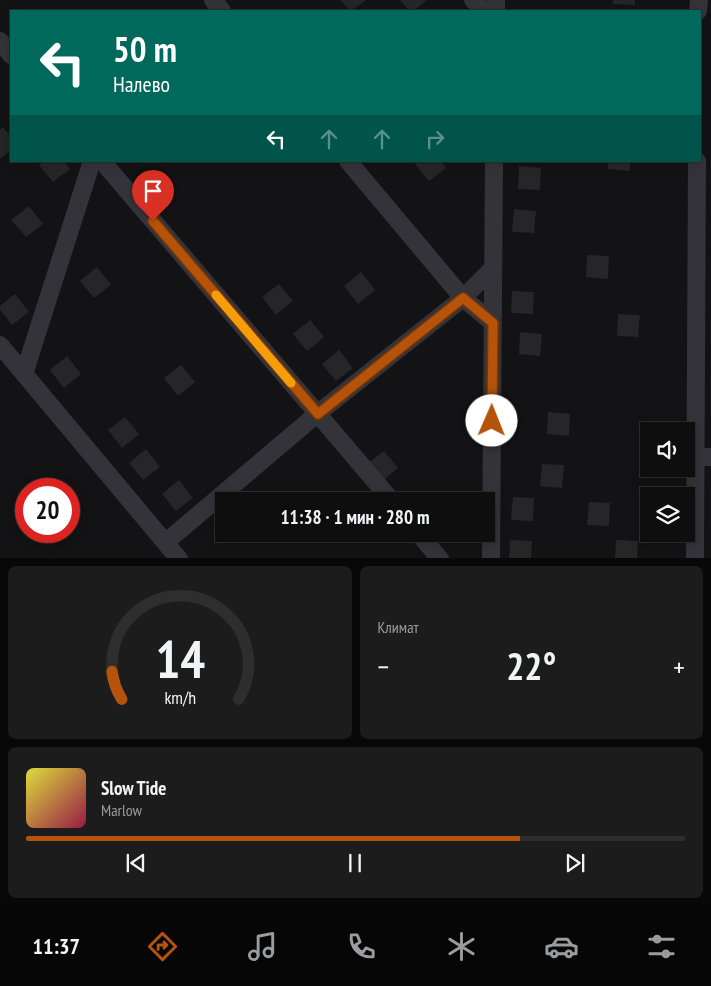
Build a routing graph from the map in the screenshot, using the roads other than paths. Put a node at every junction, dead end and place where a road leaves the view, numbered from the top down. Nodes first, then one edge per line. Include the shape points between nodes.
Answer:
1 (213, 0) edge
2 (473, 0) edge
3 (221, 10) edge
4 (483, 10) edge
5 (0, 41) edge
6 (10, 54) edge
7 (92, 162) edge
8 (103, 162) edge
9 (349, 162) edge
10 (494, 162) edge
11 (698, 162) edge
12 (494, 268) junction
13 (463, 298) junction
14 (493, 323) junction
15 (0, 346) edge
16 (24, 374) junction
17 (318, 414) junction
18 (703, 457) edge
19 (384, 492) edge
20 (166, 542) junction
21 (426, 542) edge
22 (179, 558) edge
23 (440, 558) edge
24 (491, 558) edge
25 (695, 558) edge

1 - 3 lane
2 - 4 lane
5 - 6 lane
7 - 16 lane
8 - 17 lane
9 - 13 lane
10 - 12 lane
11 - 18 lane
12 - 13 lane
12 - 14 lane
13 - 14 lane
13 - 17 lane
14 - 24 lane
15 - 16 lane
16 - 20 lane
17 - 19 lane
17 - 20 lane
18 - 25 lane
20 - 22 lane
21 - 23 lane

